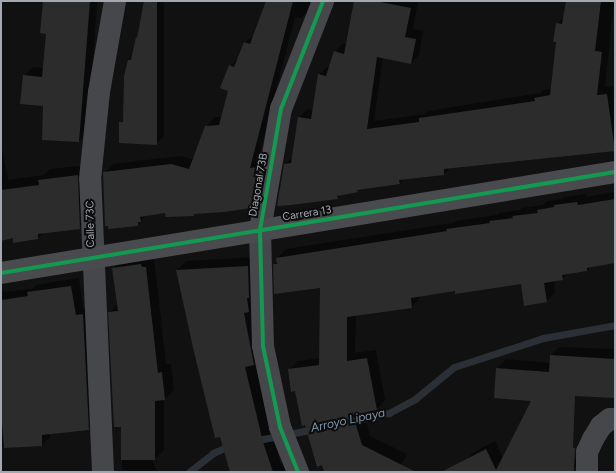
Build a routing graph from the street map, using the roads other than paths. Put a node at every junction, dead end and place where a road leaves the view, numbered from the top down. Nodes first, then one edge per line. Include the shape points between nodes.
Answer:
1 (115, 1) edge
2 (323, 1) edge
3 (615, 172) edge
4 (260, 230) junction
5 (92, 259) junction
6 (1, 273) edge
7 (615, 419) edge
8 (102, 472) edge
9 (298, 472) edge
10 (587, 472) edge

1 - 5 street, Calle 73C via 99,92 90,179
2 - 4 street, Diagonal 73B via 281,109
3 - 4 street, Carrera 13
4 - 5 street, Carrera 13
4 - 9 street, Diagonal 73B via 263,346 283,436
5 - 6 street, Carrera 13
5 - 8 street, Calle 73C
7 - 10 street via 610,419 601,426 593,439 587,452

